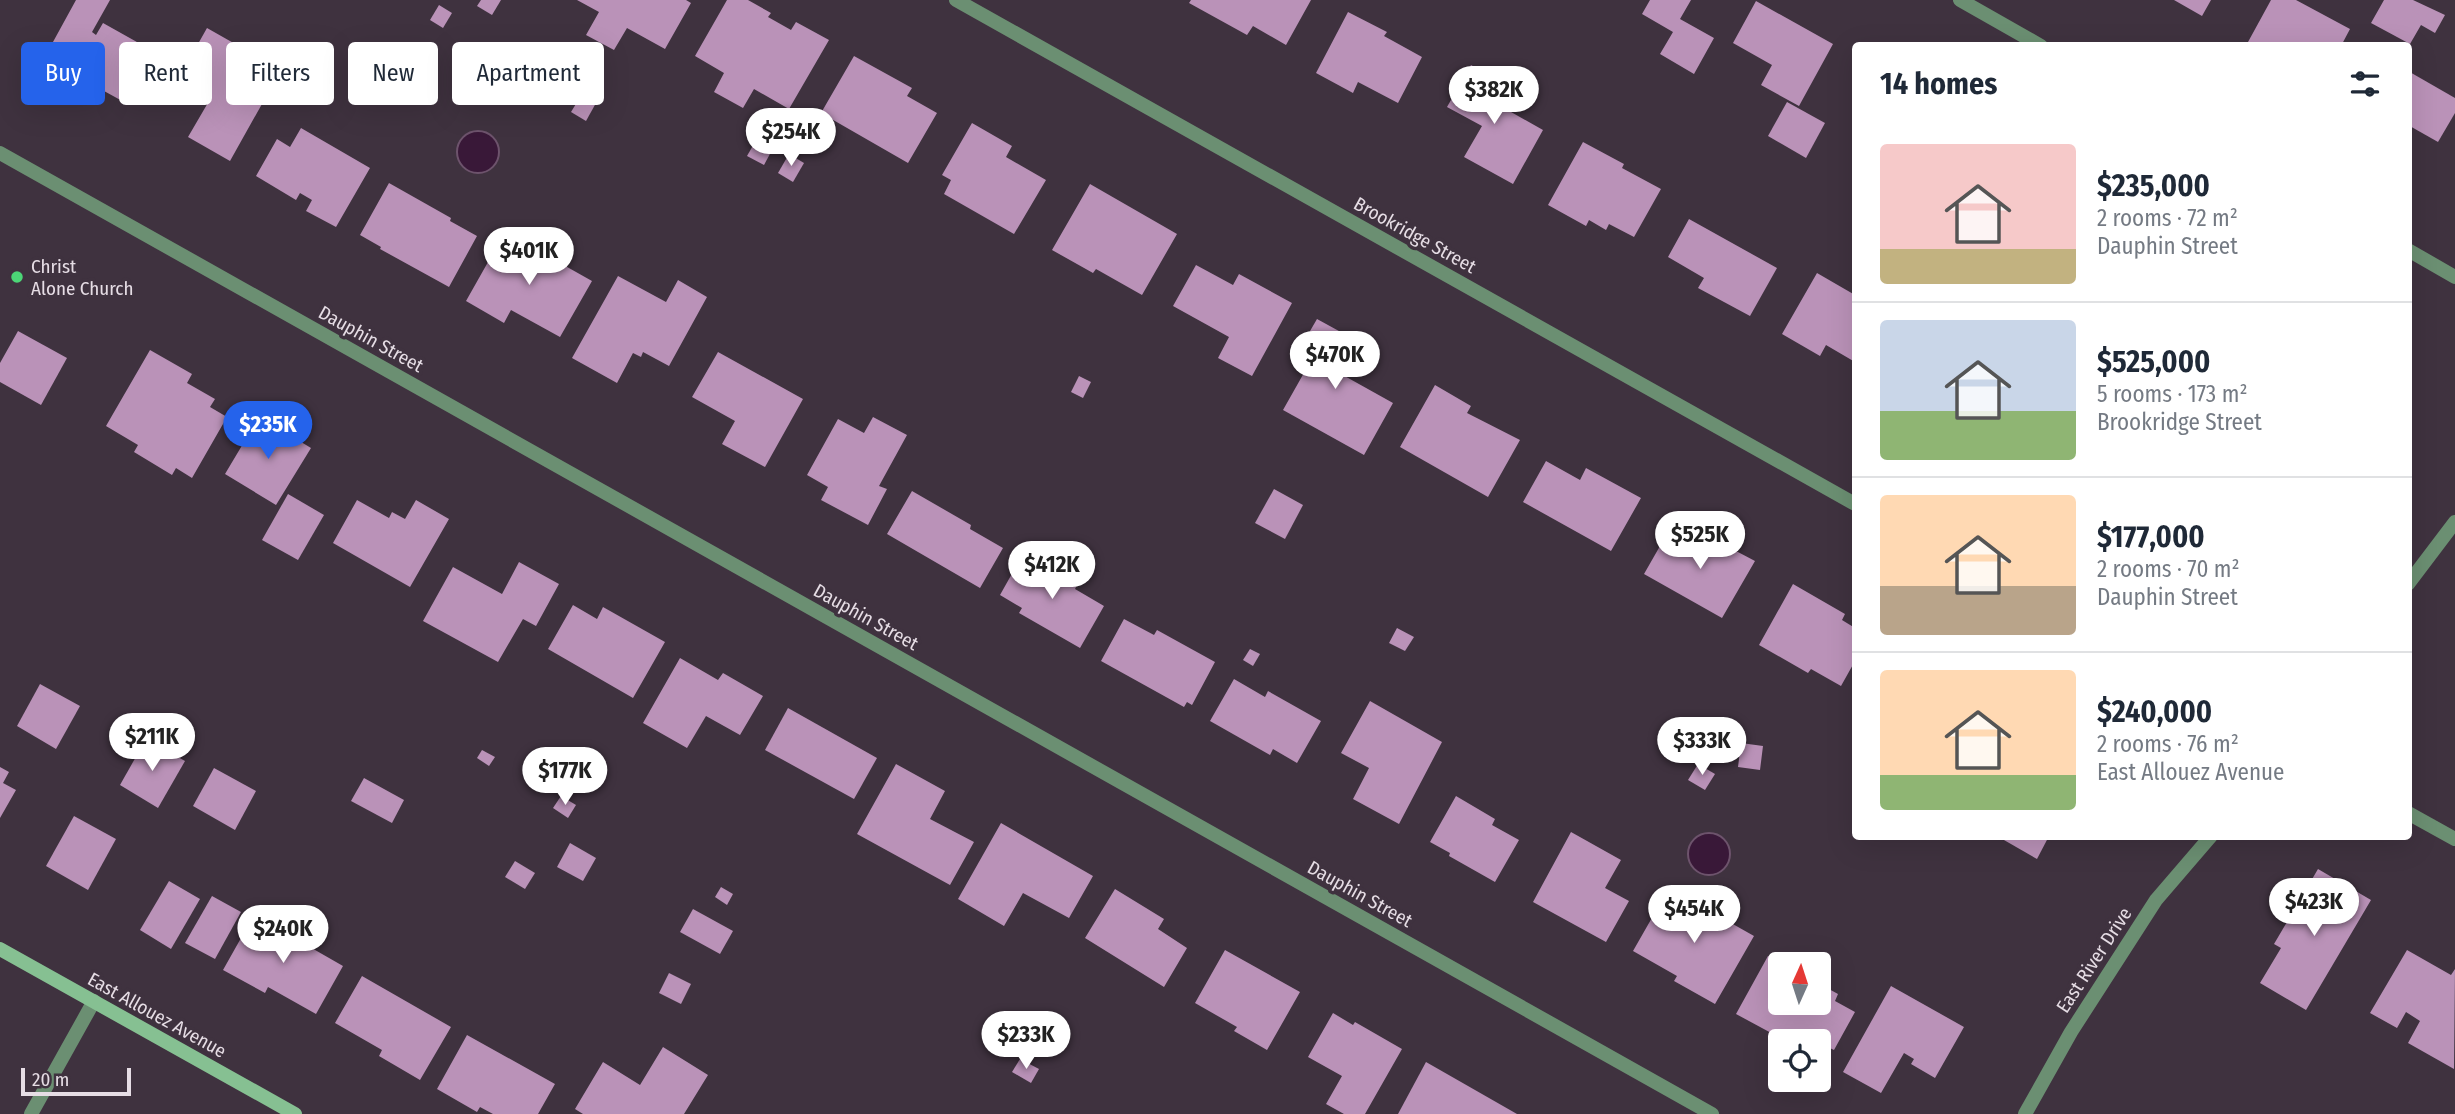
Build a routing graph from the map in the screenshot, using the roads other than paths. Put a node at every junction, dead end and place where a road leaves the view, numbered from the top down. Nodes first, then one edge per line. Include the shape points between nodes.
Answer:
1 (956, 0) edge
2 (1960, 0) edge
3 (2034, 42) edge
4 (0, 153) edge
5 (2412, 252) edge
6 (2455, 277) edge
7 (1852, 502) edge
8 (2455, 522) edge
9 (2412, 579) edge
10 (2412, 815) edge
11 (2455, 839) edge
12 (2208, 840) edge
13 (0, 949) edge
14 (93, 1002) junction
15 (31, 1114) edge
16 (295, 1114) edge
17 (1712, 1114) edge
18 (2025, 1114) edge

1 - 7 street, Brookridge Street
2 - 3 street
4 - 17 street, Dauphin Street
5 - 6 street
8 - 9 street
10 - 11 street
12 - 18 street, East River Drive via 2156,900 2071,1032
13 - 14 street, East Allouez Avenue
14 - 15 street
14 - 16 street, East Allouez Avenue

